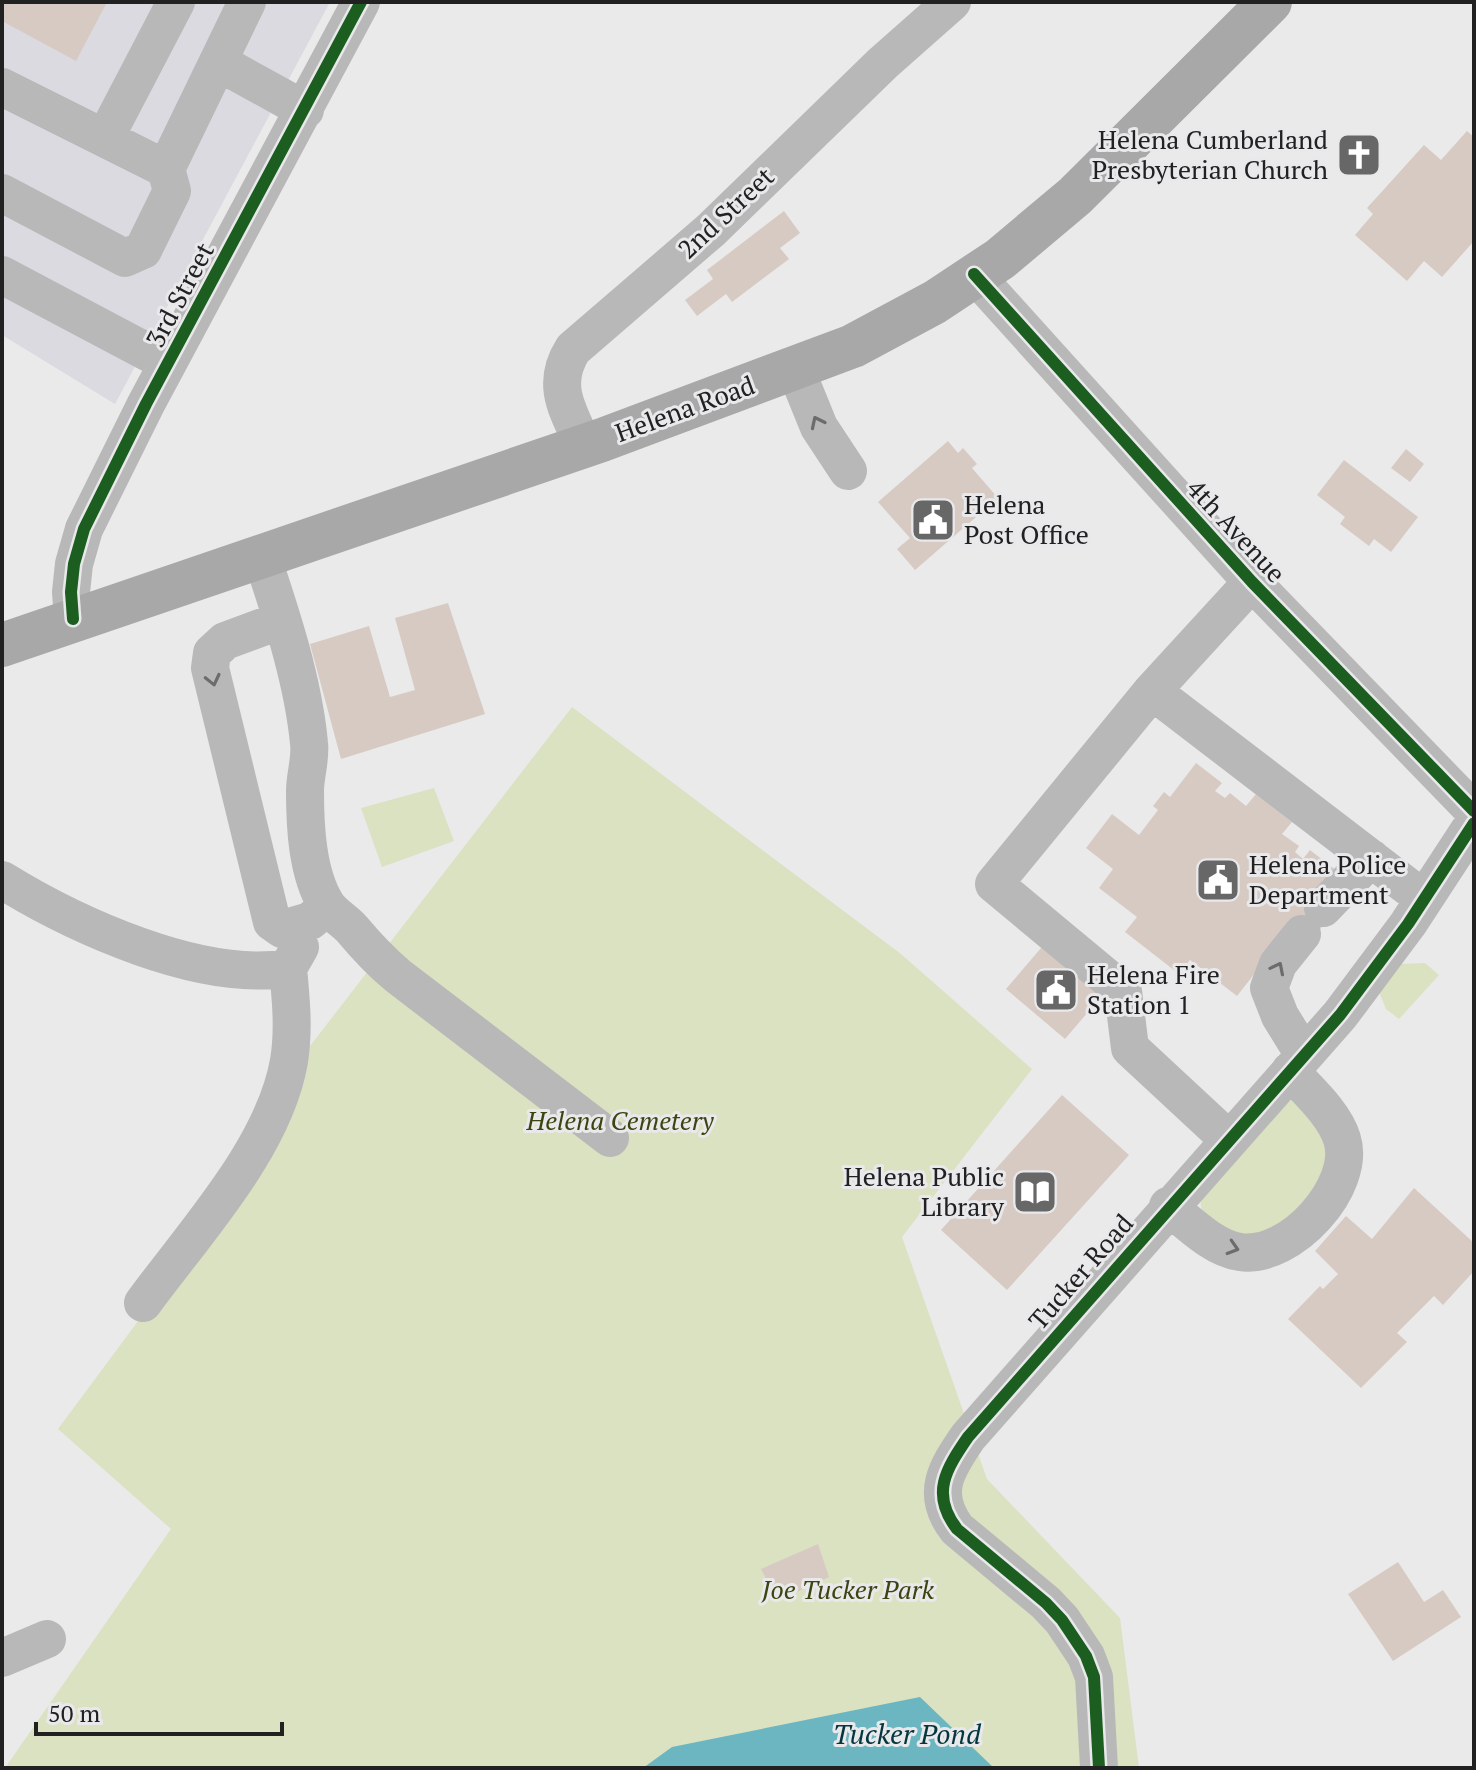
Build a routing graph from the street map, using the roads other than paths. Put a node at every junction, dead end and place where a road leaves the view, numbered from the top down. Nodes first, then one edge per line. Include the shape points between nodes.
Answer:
1 (176, 2) edge
2 (247, 2) edge
3 (361, 2) edge
4 (952, 2) edge
5 (1270, 2) edge
6 (218, 62) junction
7 (2, 87) edge
8 (305, 110) junction
9 (105, 138) junction
10 (166, 169) junction
11 (2, 193) edge
12 (974, 274) junction
13 (2, 275) edge
14 (168, 363) junction
15 (795, 368) junction
16 (584, 446) junction
17 (848, 471) dead end
18 (261, 554) junction
19 (1252, 582) junction
20 (73, 619) junction
21 (282, 620) junction
22 (2, 645) edge
23 (1152, 691) junction
24 (1474, 811) edge
25 (1474, 823) edge
26 (1371, 858) junction
27 (2, 880) edge
28 (1424, 899) junction
29 (319, 914) junction
30 (288, 968) junction
31 (1297, 1063) junction
32 (610, 1138) dead end
33 (1228, 1139) junction
34 (1168, 1206) junction
35 (143, 1303) dead end
36 (47, 1639) dead end
37 (2, 1658) edge
38 (1099, 1768) edge

1 - 9 street
2 - 6 street
3 - 8 street, 3rd Street
4 - 16 street, 2nd Street via 711,230 573,349 562,366 561,390
5 - 12 main road, Helena Road via 1075,196 1000,259
6 - 8 street
6 - 10 street
7 - 9 street
8 - 14 street, 3rd Street
9 - 10 street
10 - 11 street via 172,191 143,250 125,258
12 - 15 main road, Helena Road via 892,326
12 - 19 street, 4th Avenue
13 - 14 street
14 - 20 street, 3rd Street via 84,529 74,564
15 - 16 main road, Helena Road
17 -> 15 street via 819,427
16 - 18 main road, Helena Road
18 - 20 main road, Helena Road
18 - 21 street
19 - 23 street
19 - 24 street, 4th Avenue
20 - 22 main road, Helena Road
21 - 29 street via 310,747 305,790
21 -> 29 street via 225,641 212,653 210,668 272,922 282,929
23 - 26 street
23 - 33 street via 994,884 1123,991 1130,1048
25 - 28 street, Tucker Road
26 - 28 street
31 -> 26 street via 1269,988 1278,964
27 - 30 street via 68,917 141,945 231,970
28 - 31 street, Tucker Road via 1340,1015
29 - 30 street
29 - 32 street via 350,927 398,976
30 - 35 street via 292,1033 282,1089 235,1179
31 - 33 street, Tucker Road
34 -> 31 street via 1212,1240 1240,1252 1260,1250 1295,1234 1317,1215 1346,1165 1342,1137
33 - 34 street, Tucker Road
34 - 38 street, Tucker Road via 968,1437 948,1466 944,1484 945,1514 957,1529 1046,1603 1086,1656 1094,1677
36 - 37 street

